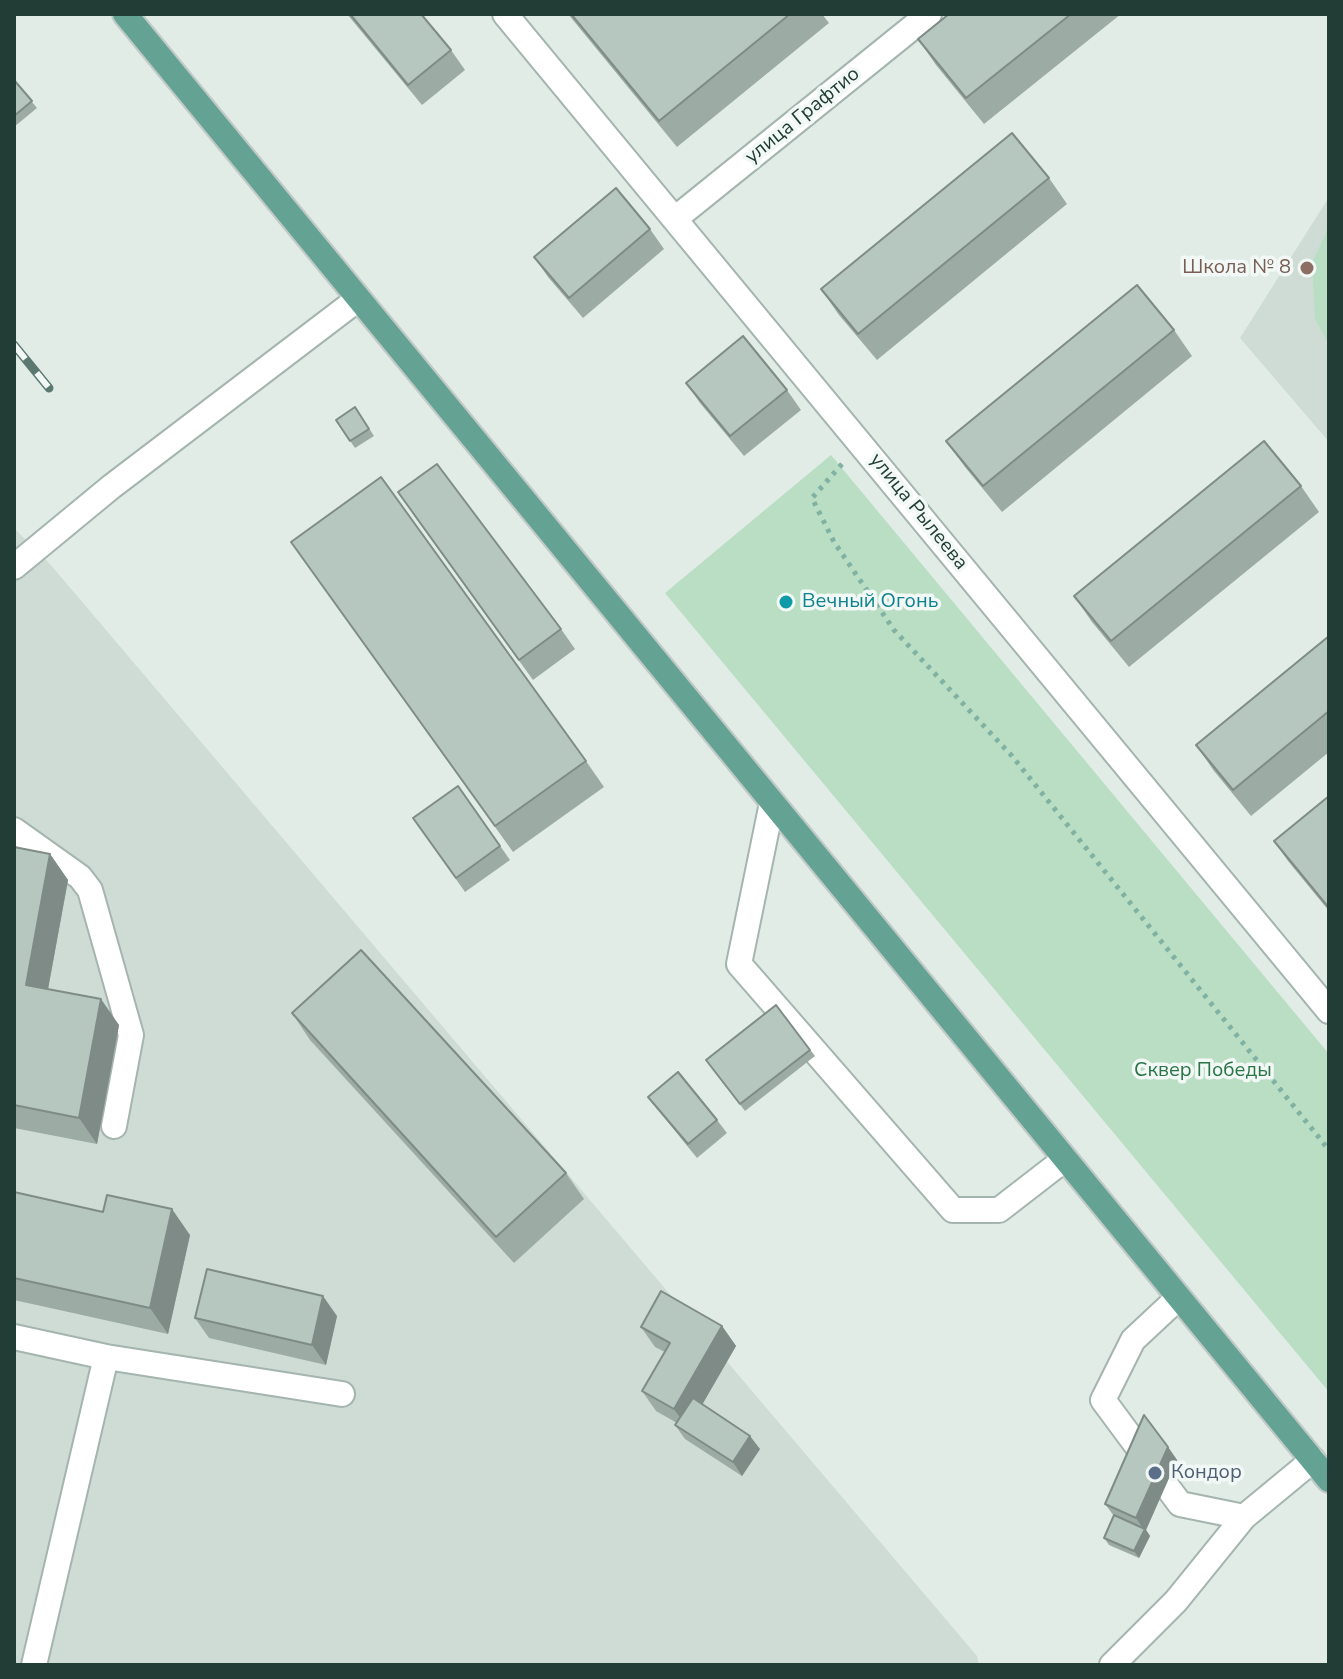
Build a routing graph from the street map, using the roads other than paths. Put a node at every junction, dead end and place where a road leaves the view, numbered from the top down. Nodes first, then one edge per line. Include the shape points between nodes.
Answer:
1 (125, 14) edge
2 (505, 14) edge
3 (929, 14) edge
4 (676, 218) junction
5 (358, 299) junction
6 (14, 567) edge
7 (772, 803) junction
8 (14, 830) edge
9 (1329, 1011) edge
10 (114, 1126) dead end
11 (1065, 1159) junction
12 (1178, 1298) junction
13 (14, 1337) edge
14 (106, 1357) junction
15 (342, 1394) dead end
16 (1313, 1460) junction
17 (1329, 1480) edge
18 (1244, 1517) junction
19 (34, 1665) edge
20 (1112, 1665) edge

1 - 5 main road
2 - 4 street, улица Рылеева
3 - 4 street, улица Графтио
4 - 9 street, улица Рылеева
5 - 6 street
5 - 7 main road
7 - 11 main road
7 - 11 street via 739,964 953,1210 999,1210
8 - 10 street via 80,877 90,890 131,1035
11 - 12 main road
12 - 16 main road
12 - 18 street via 1133,1340 1103,1400 1180,1504
13 - 14 street
14 - 15 street
14 - 19 street
16 - 17 main road
16 - 18 street
18 - 20 street via 1176,1601

